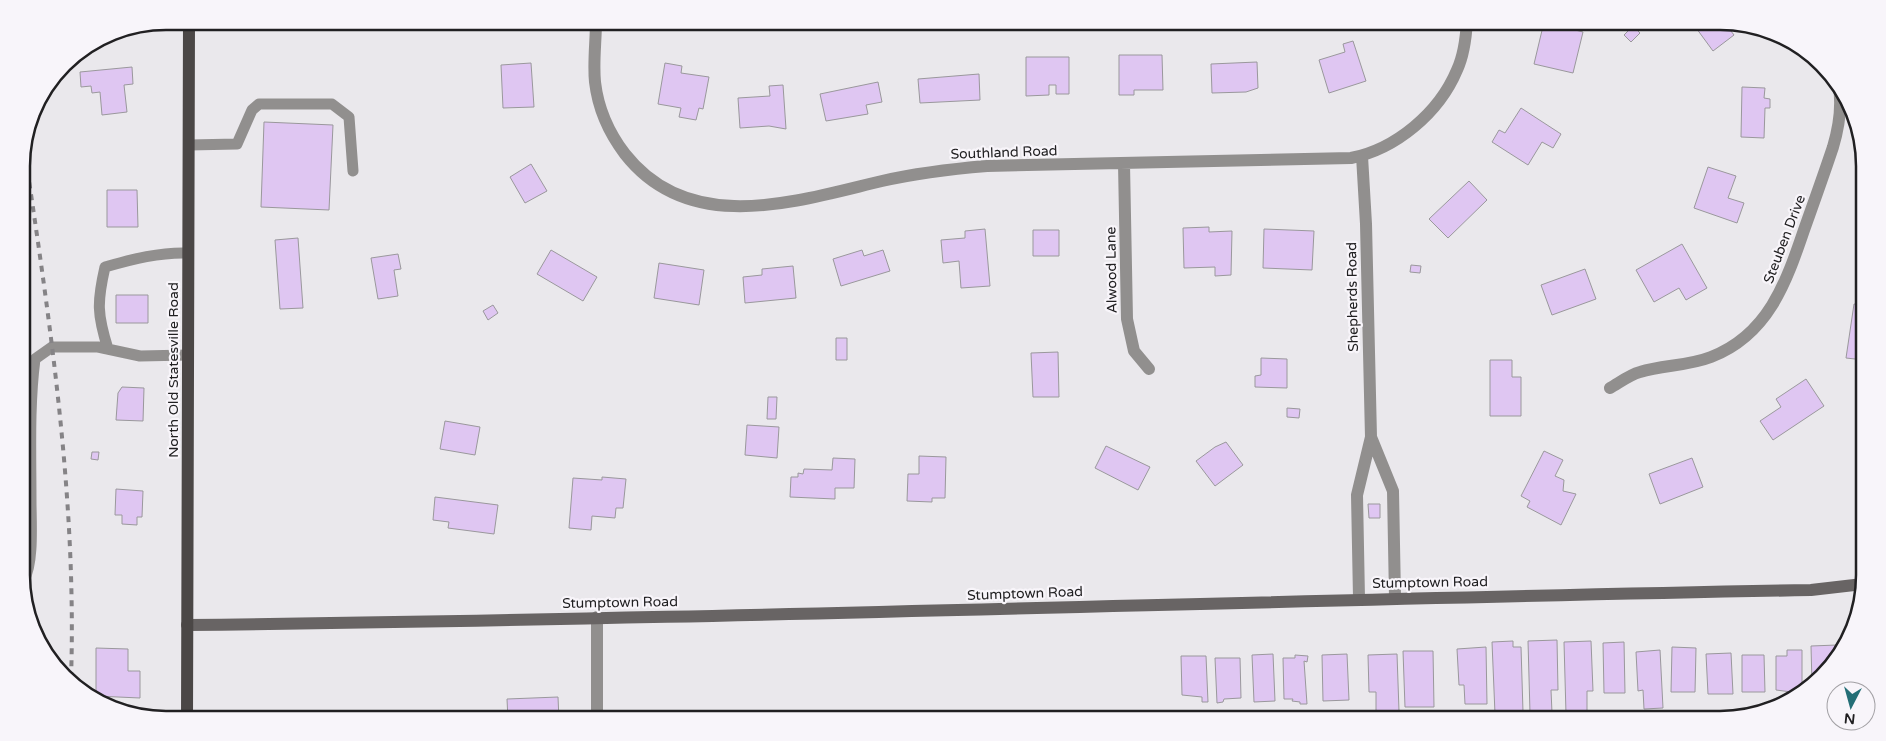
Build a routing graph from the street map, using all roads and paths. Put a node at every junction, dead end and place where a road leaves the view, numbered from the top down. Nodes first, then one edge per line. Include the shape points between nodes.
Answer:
1 (189, 30) edge
2 (596, 30) edge
3 (1466, 30) edge
4 (1841, 103) edge
5 (188, 145) junction
6 (1362, 156) junction
7 (1124, 164) junction
8 (353, 171) dead end
9 (188, 253) junction
10 (108, 349) junction
11 (188, 355) junction
12 (1148, 369) dead end
13 (1610, 388) dead end
14 (1371, 437) junction
15 (30, 542) edge
16 (1855, 585) edge
17 (1395, 597) junction
18 (1359, 598) junction
19 (597, 617) junction
20 (187, 624) junction
21 (187, 711) edge
22 (597, 711) edge

1 - 5 main road, North Old Statesville Road
2 - 7 street, Southland Road via 595,81 599,105 613,136 631,162 650,179 690,199 716,205 750,207 781,204 936,170
3 - 6 street, Southland Road via 1458,69 1445,94 1404,135
4 - 13 street, Steuben Drive via 1833,147 1787,281 1758,325 1712,357 1638,372
5 - 8 lane via 237,144 252,110 259,104 332,104 349,117
5 - 9 main road, North Old Statesville Road
6 - 7 street, Southland Road
6 - 14 street, Shepherds Road
7 - 12 street, Alwood Lane via 1126,319 1134,351
9 - 10 lane via 140,258 106,267 98,298 99,322
9 - 11 main road, North Old Statesville Road
10 - 11 lane via 140,356
10 - 15 lane via 52,347 35,359
11 - 20 main road, North Old Statesville Road
14 - 17 street, Shepherds Road via 1393,491
14 - 18 street, Shepherds Road via 1357,495
16 - 17 street, Stumptown Road via 1811,590
17 - 18 street, Stumptown Road
18 - 19 street, Stumptown Road
19 - 20 street, Stumptown Road
19 - 22 street
20 - 21 main road, North Old Statesville Road

